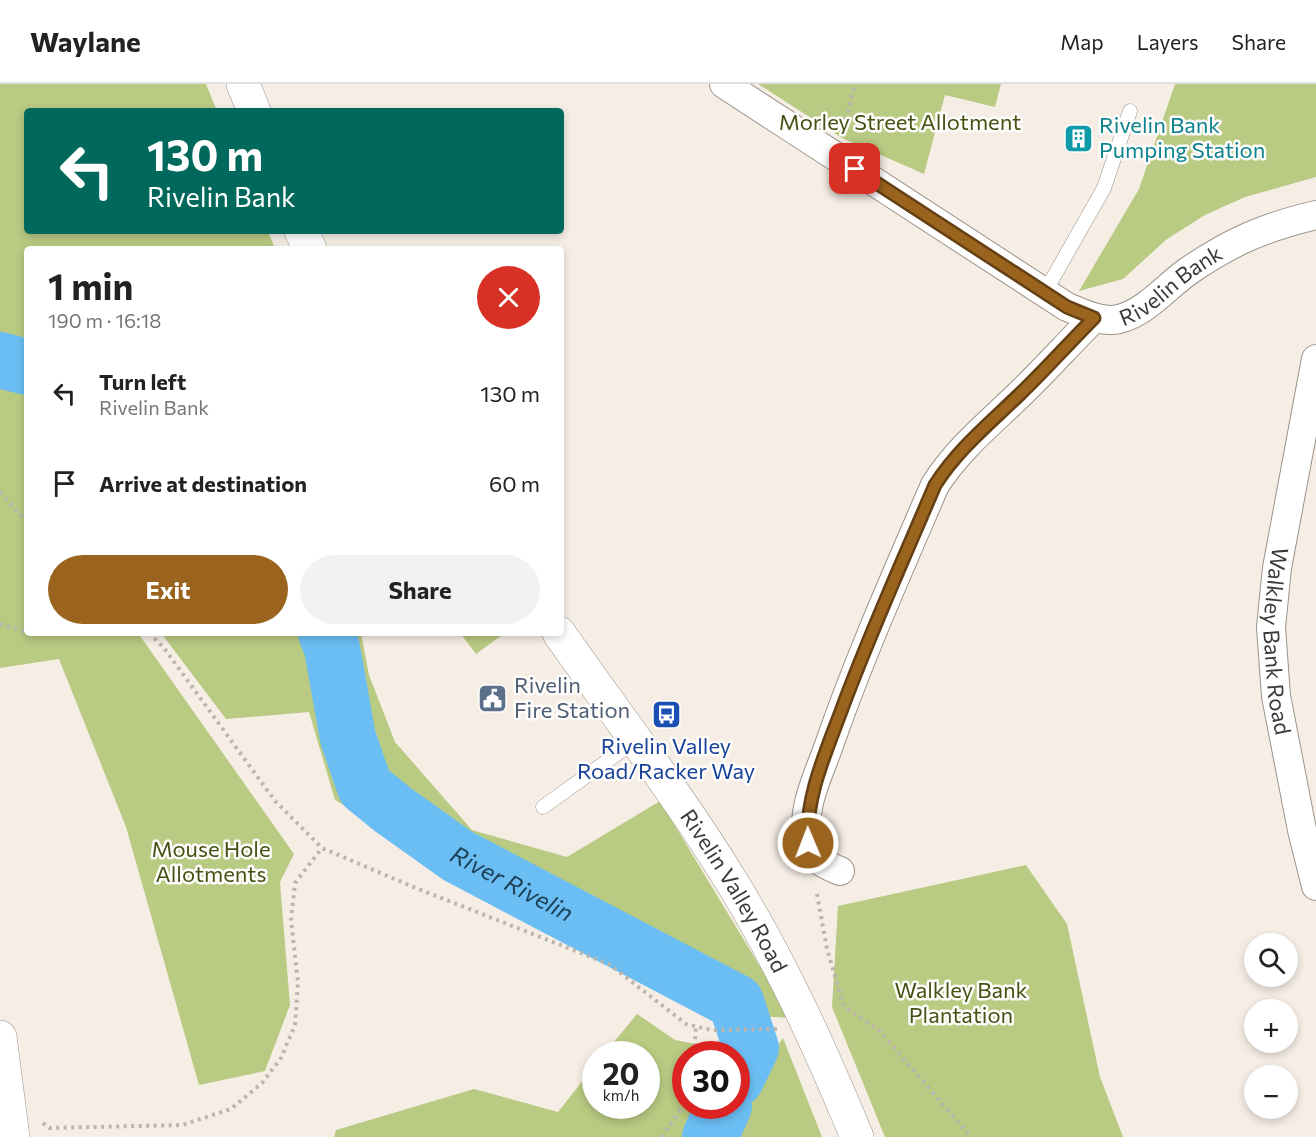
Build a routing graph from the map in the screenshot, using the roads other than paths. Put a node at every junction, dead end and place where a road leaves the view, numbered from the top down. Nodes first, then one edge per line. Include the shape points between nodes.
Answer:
1 (243, 84) edge
2 (724, 84) edge
3 (253, 108) edge
4 (1130, 111) dead end
5 (1316, 215) edge
6 (1045, 292) junction
7 (1094, 318) junction
8 (1316, 359) edge
9 (561, 636) edge
10 (635, 741) junction
11 (543, 807) dead end
12 (1309, 833) edge
13 (840, 871) dead end
14 (1316, 886) edge
15 (0, 1036) edge
16 (3, 1089) edge
17 (13, 1137) edge
18 (857, 1137) edge

1 - 3 main road
2 - 6 street, Rivelin Bank
4 - 6 lane via 1104,188
5 - 7 street, Rivelin Bank via 1250,234 1185,274 1137,312 1118,319
6 - 7 street, Rivelin Bank
7 - 13 street via 975,434 950,461 935,485 865,647 807,818 808,843 819,862
8 - 12 street, Walkley Bank Road via 1281,546 1271,627 1276,696
9 - 10 main road, Rivelin Valley Road
10 - 11 lane
10 - 18 main road, Rivelin Valley Road via 732,883 774,956 810,1027
12 - 14 street, Walkley Bank Road
15 - 16 main road
16 - 17 main road

